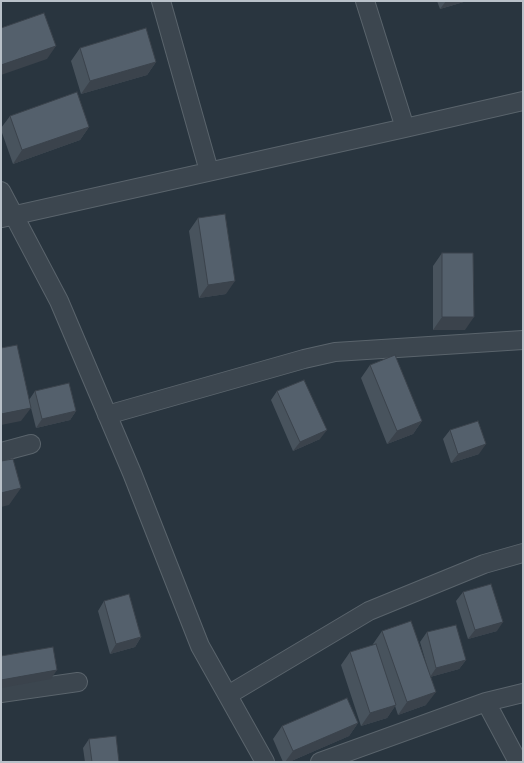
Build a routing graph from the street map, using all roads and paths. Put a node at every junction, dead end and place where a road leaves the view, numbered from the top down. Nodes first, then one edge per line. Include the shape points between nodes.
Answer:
1 (161, 1) edge
2 (365, 1) edge
3 (523, 101) edge
4 (404, 128) junction
5 (209, 172) junction
6 (1, 191) edge
7 (7, 216) edge
8 (523, 340) edge
9 (107, 415) junction
10 (31, 444) dead end
11 (1, 452) edge
12 (523, 552) edge
13 (78, 682) dead end
14 (1, 693) edge
15 (523, 693) edge
16 (228, 695) junction
17 (486, 702) junction
18 (265, 762) edge
19 (320, 762) edge
20 (518, 762) edge

1 - 5 street
2 - 4 street
3 - 4 street
4 - 5 street
5 - 7 street
6 - 7 street
7 - 9 street via 59,301
8 - 9 street via 335,352
9 - 16 street via 200,646
10 - 11 street
12 - 16 street via 484,564 369,611
13 - 14 street
15 - 17 street
16 - 18 street
17 - 19 street
17 - 20 street

